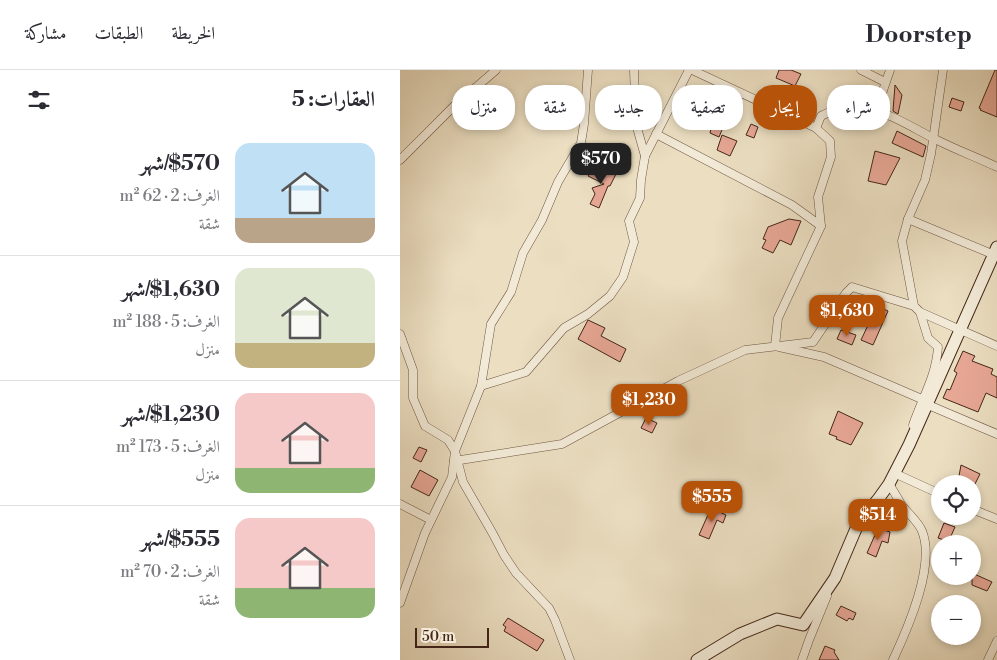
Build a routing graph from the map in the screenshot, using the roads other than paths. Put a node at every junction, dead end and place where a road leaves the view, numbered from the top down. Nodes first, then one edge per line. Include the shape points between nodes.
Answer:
1 (496, 70) edge
2 (588, 70) edge
3 (634, 70) edge
4 (690, 70) edge
5 (861, 70) edge
6 (890, 70) edge
7 (944, 70) edge
8 (885, 82) junction
9 (884, 85) edge
10 (753, 99) edge
11 (827, 113) edge
12 (890, 116) edge
13 (817, 126) edge
14 (817, 129) edge
15 (656, 134) junction
16 (934, 139) junction
17 (646, 156) junction
18 (400, 160) edge
19 (997, 167) edge
20 (908, 219) junction
21 (821, 226) junction
22 (996, 252) edge
23 (917, 309) junction
24 (960, 329) junction
25 (400, 334) edge
26 (775, 346) junction
27 (997, 346) edge
28 (481, 386) junction
29 (925, 402) junction
30 (997, 434) edge
31 (455, 457) junction
32 (892, 478) junction
33 (931, 491) edge
34 (400, 504) edge
35 (981, 513) edge
36 (997, 519) edge
37 (431, 520) junction
38 (835, 578) junction
39 (400, 603) edge
40 (997, 641) edge
41 (995, 651) edge
42 (570, 660) edge
43 (697, 660) edge
44 (802, 660) edge
45 (893, 660) edge
46 (988, 660) edge

1 - 18 street
2 - 28 street via 581,143 558,182 523,253 510,292 491,324
3 - 17 street via 636,124
4 - 10 street
4 - 15 street
5 - 8 street
6 - 8 street
7 - 16 street
8 - 9 street
11 - 13 street via 821,116
12 - 16 street
14 - 21 street via 830,141 831,157 818,197
15 - 17 street
15 - 21 street via 792,205
16 - 19 street
16 - 20 street via 925,180
17 - 28 street via 640,180 640,198 629,221 634,242 622,277 610,296 564,328 526,372
20 - 22 street
20 - 23 street via 902,241
21 - 26 street via 778,318
22 - 24 street
23 - 24 street
23 - 26 street via 852,287 813,342
23 - 29 street via 928,338 938,347 937,365
24 - 27 street
24 - 29 street
25 - 31 street via 413,370 414,398 425,426 448,440
26 - 29 street via 824,357
26 - 31 street via 746,350 678,381 562,444
28 - 31 street
29 - 30 street
29 - 32 street
31 - 37 street via 452,478
31 - 42 street via 463,482 504,555 516,573 549,608
32 - 33 street
32 - 38 street via 858,524
32 - 45 street via 901,503 922,529 926,559 924,578
34 - 37 street
35 - 36 street
37 - 39 street
38 - 43 street via 803,625 776,619 740,634
38 - 44 street
40 - 41 street
41 - 46 street

